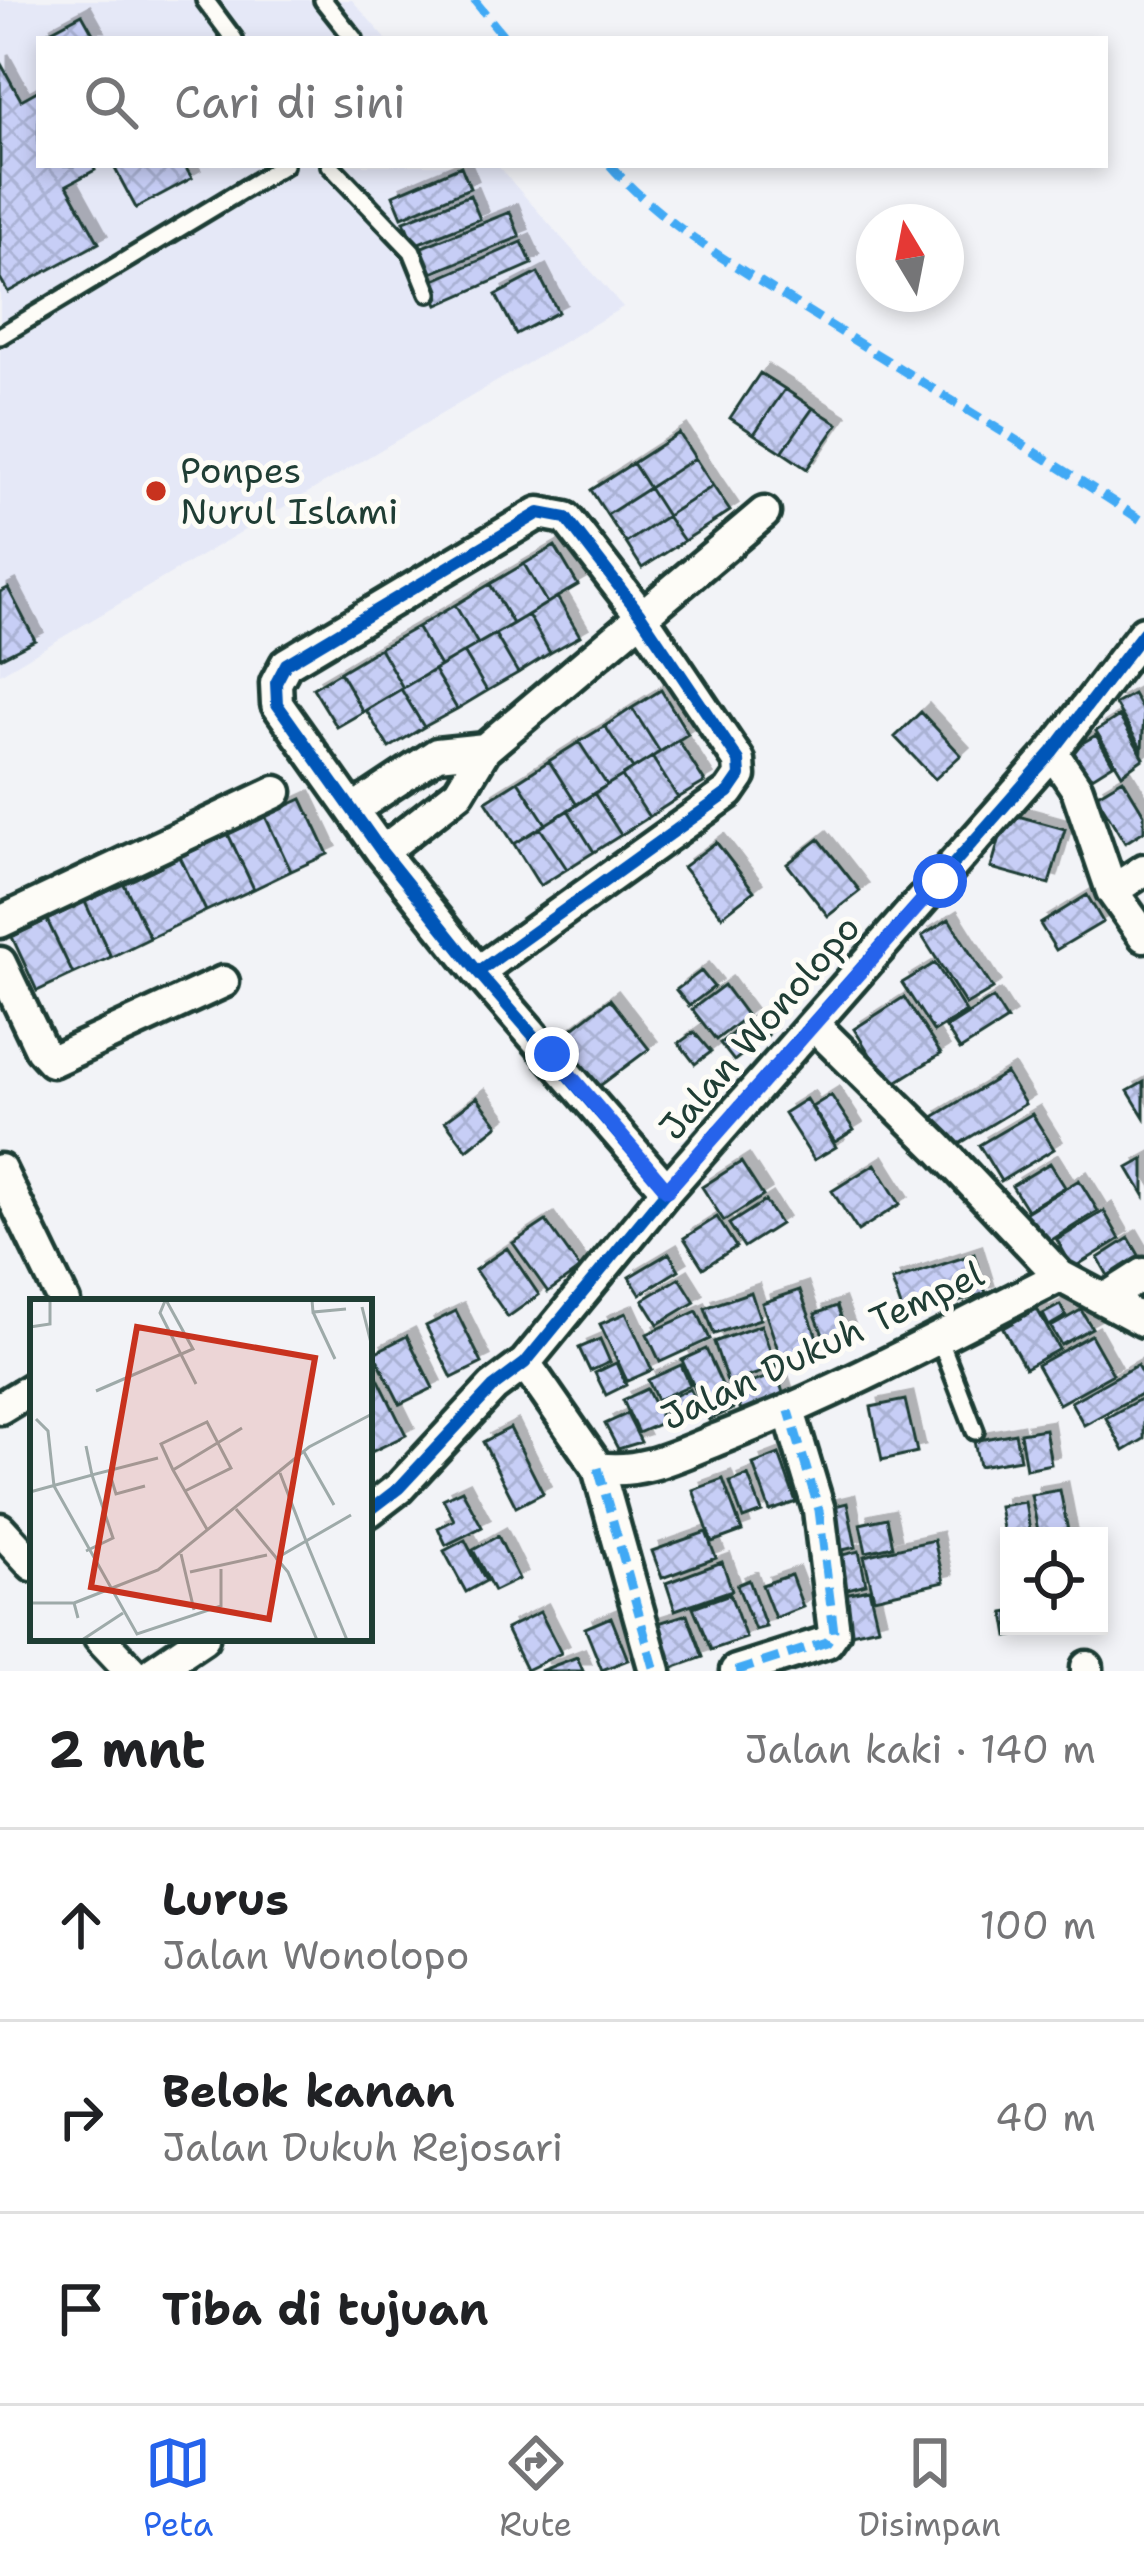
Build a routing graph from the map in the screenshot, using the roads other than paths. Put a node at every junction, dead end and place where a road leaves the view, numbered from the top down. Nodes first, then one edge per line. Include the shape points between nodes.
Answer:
1 (205, 0) edge
2 (323, 0) edge
3 (232, 36) edge
4 (352, 36) edge
5 (279, 168) edge
6 (333, 168) edge
7 (429, 293) dead end
8 (0, 336) edge
9 (764, 513) dead end
10 (640, 614) junction
11 (1144, 632) edge
12 (485, 749) junction
13 (1052, 752) junction
14 (276, 792) dead end
15 (354, 808) junction
16 (382, 852) junction
17 (1144, 870) edge
18 (1112, 891) junction
19 (0, 922) edge
20 (1144, 936) edge
21 (0, 963) edge
22 (478, 972) junction
23 (223, 982) dead end
24 (814, 1026) junction
25 (0, 1170) edge
26 (667, 1190) junction
27 (1144, 1274) edge
28 (1060, 1276) junction
29 (63, 1299) edge
30 (1105, 1299) junction
31 (1144, 1321) edge
32 (939, 1338) junction
33 (525, 1363) junction
34 (30, 1390) edge
35 (0, 1408) edge
36 (790, 1411) junction
37 (975, 1431) dead end
38 (598, 1468) junction
39 (372, 1509) edge
40 (0, 1529) edge
41 (30, 1562) edge
42 (103, 1641) edge
43 (198, 1641) edge
44 (131, 1671) edge
45 (154, 1671) edge
46 (655, 1671) edge
47 (736, 1671) edge

1 - 3 lane
2 - 4 lane
5 - 8 lane
6 - 7 lane via 412,251
9 - 10 street
10 - 12 street
10 - 15 street via 566,518 539,513 286,664 277,704
10 - 22 street via 739,761 740,776 729,792
11 - 13 street, Jalan Wonolopo
12 - 15 street via 437,754
12 - 16 street via 459,792
13 - 18 street via 1083,803
13 - 24 street, Jalan Wonolopo
14 - 19 street
15 - 16 street
16 - 22 street
17 - 18 street
18 - 20 street
21 - 23 street via 52,1061
22 - 26 street
24 - 26 street, Jalan Wonolopo
24 - 28 street, Jalan Dukuh Tempel
25 - 29 street
26 - 33 street, Jalan Wonolopo
27 - 30 street
28 - 30 street, Jalan Dukuh Tempel
28 - 32 street, Jalan Dukuh Tempel
30 - 31 street, Jalan Dukuh Tempel
32 - 36 street, Jalan Dukuh Tempel
32 - 37 lane
33 - 38 street
33 - 39 street, Jalan Wonolopo
34 - 35 street
36 - 38 street, Jalan Dukuh Tempel via 649,1466
36 - 47 street via 819,1510 834,1632 827,1642
38 - 46 street
40 - 41 street
42 - 44 street
43 - 45 street

